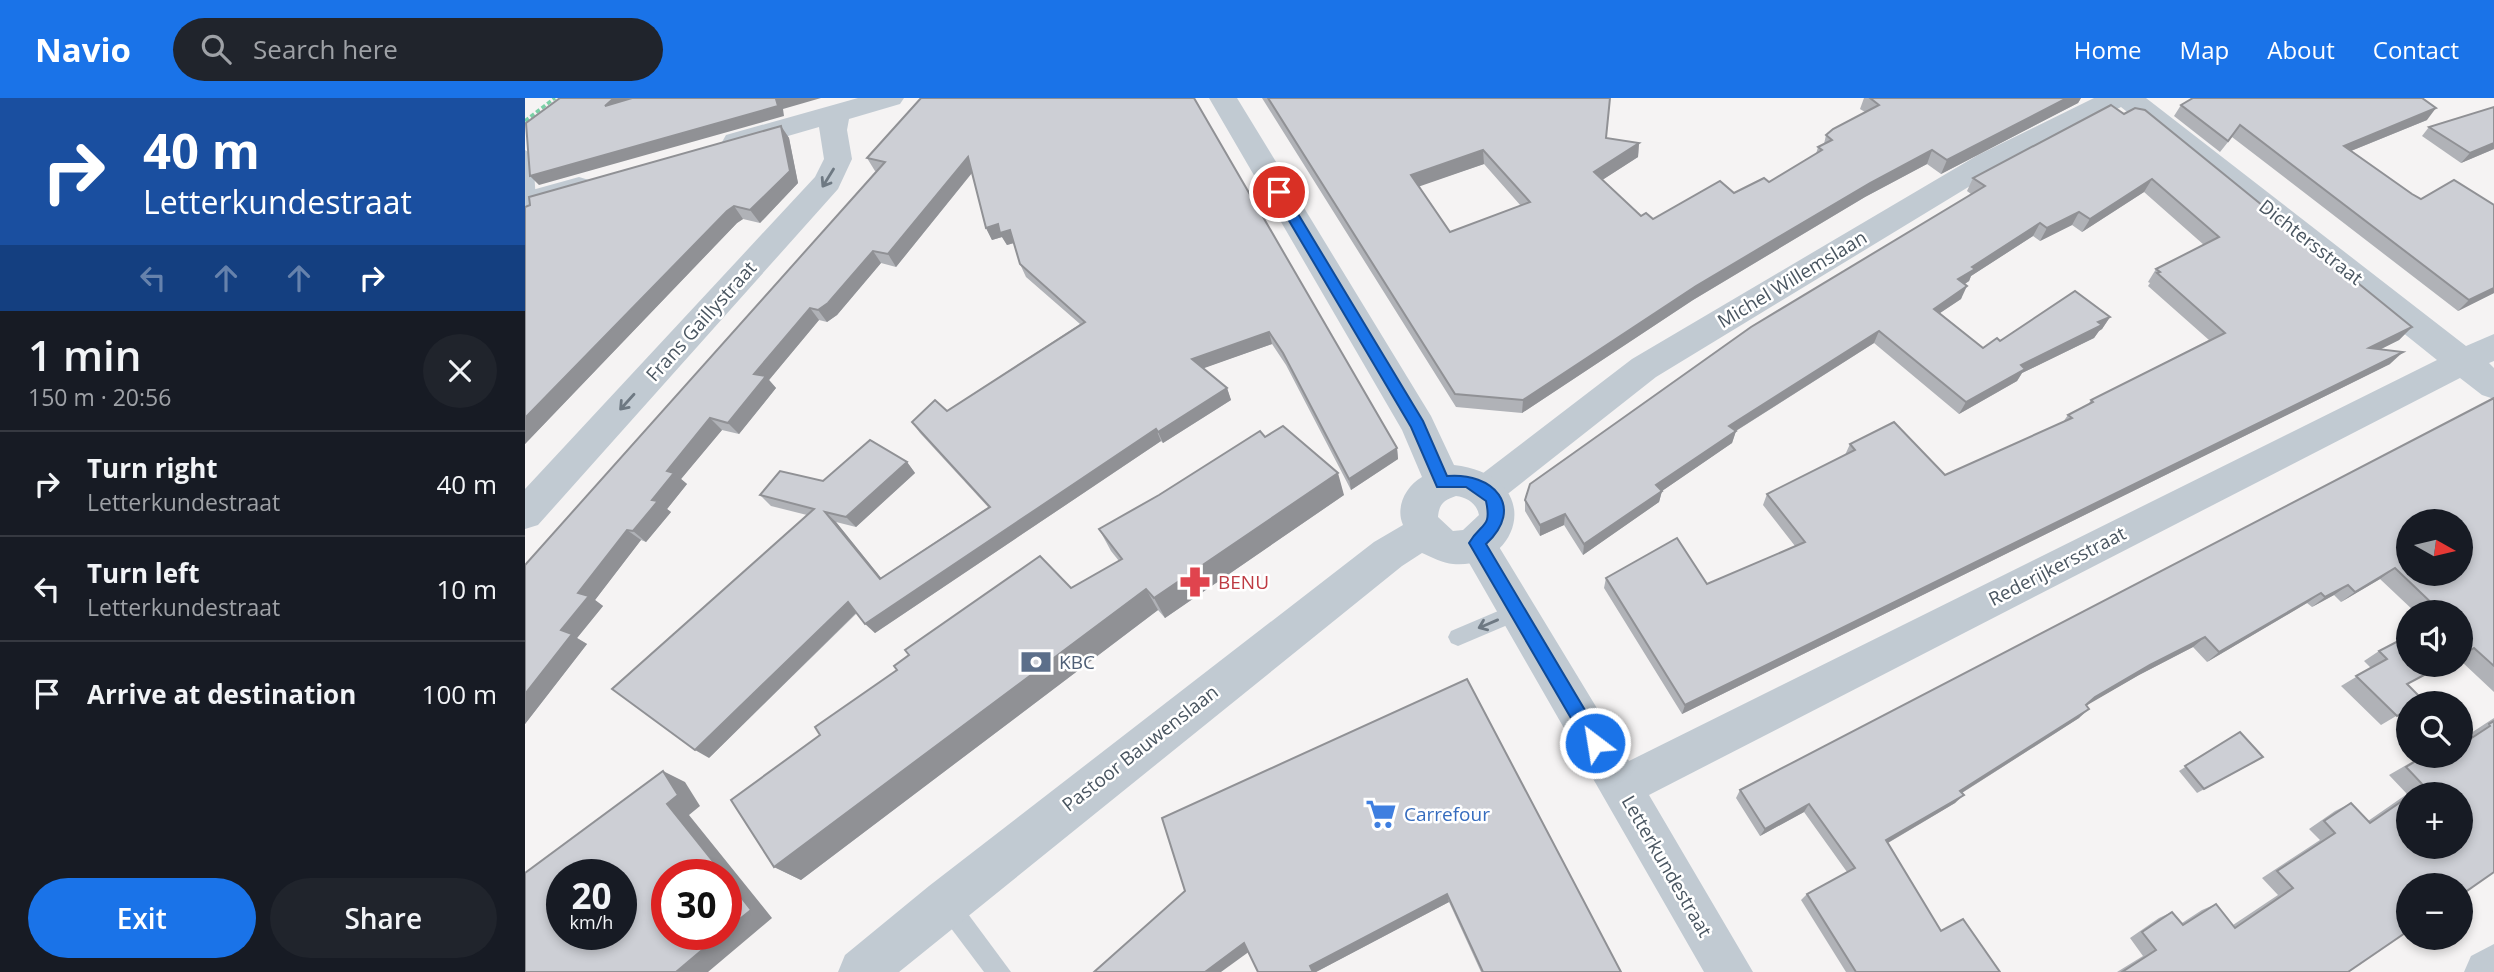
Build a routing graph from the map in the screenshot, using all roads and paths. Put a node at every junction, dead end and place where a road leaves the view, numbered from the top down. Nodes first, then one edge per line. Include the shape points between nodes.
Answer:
1 (555, 98) edge
2 (890, 98) edge
3 (1223, 98) edge
4 (2116, 98) edge
5 (2128, 98) edge
6 (836, 114) junction
7 (525, 121) edge
8 (715, 148) edge
9 (525, 155) edge
10 (608, 178) edge
11 (527, 202) edge
12 (2478, 353) edge
13 (2494, 386) edge
14 (1443, 482) junction
15 (1487, 490) junction
16 (525, 514) edge
17 (1424, 532) junction
18 (1477, 543) junction
19 (1517, 612) junction
20 (1458, 637) dead end
21 (1621, 787) junction
22 (945, 902) junction
23 (2494, 967) edge
24 (862, 972) edge
25 (999, 972) edge
26 (1730, 972) edge
27 (2487, 972) edge

1 - 7 path
2 - 6 street
3 - 14 street via 1417,426
4 - 15 street, Michel Willemslaan via 1977,169 1644,368
5 - 12 street, Dichtersstraat
6 - 8 street
6 -> 16 street, Frans Gaillystraat via 833,130 838,159 828,182
9 - 11 lane
10 - 11 street
12 - 13 street, Dichtersstraat
12 - 21 street, Rederijkersstraat
14 - 15 street via 1466,480
14 - 17 street via 1421,500 1417,512
15 - 18 street via 1497,517
17 - 18 street via 1450,547
17 - 22 street, Pastoor Bauwenslaan via 1388,554
18 - 19 street, Letterkundestraat
19 -> 20 lane
19 - 21 street, Letterkundestraat
21 - 26 street, Letterkundestraat
22 - 24 street, Pastoor Bauwenslaan
22 - 25 lane
23 - 27 street

